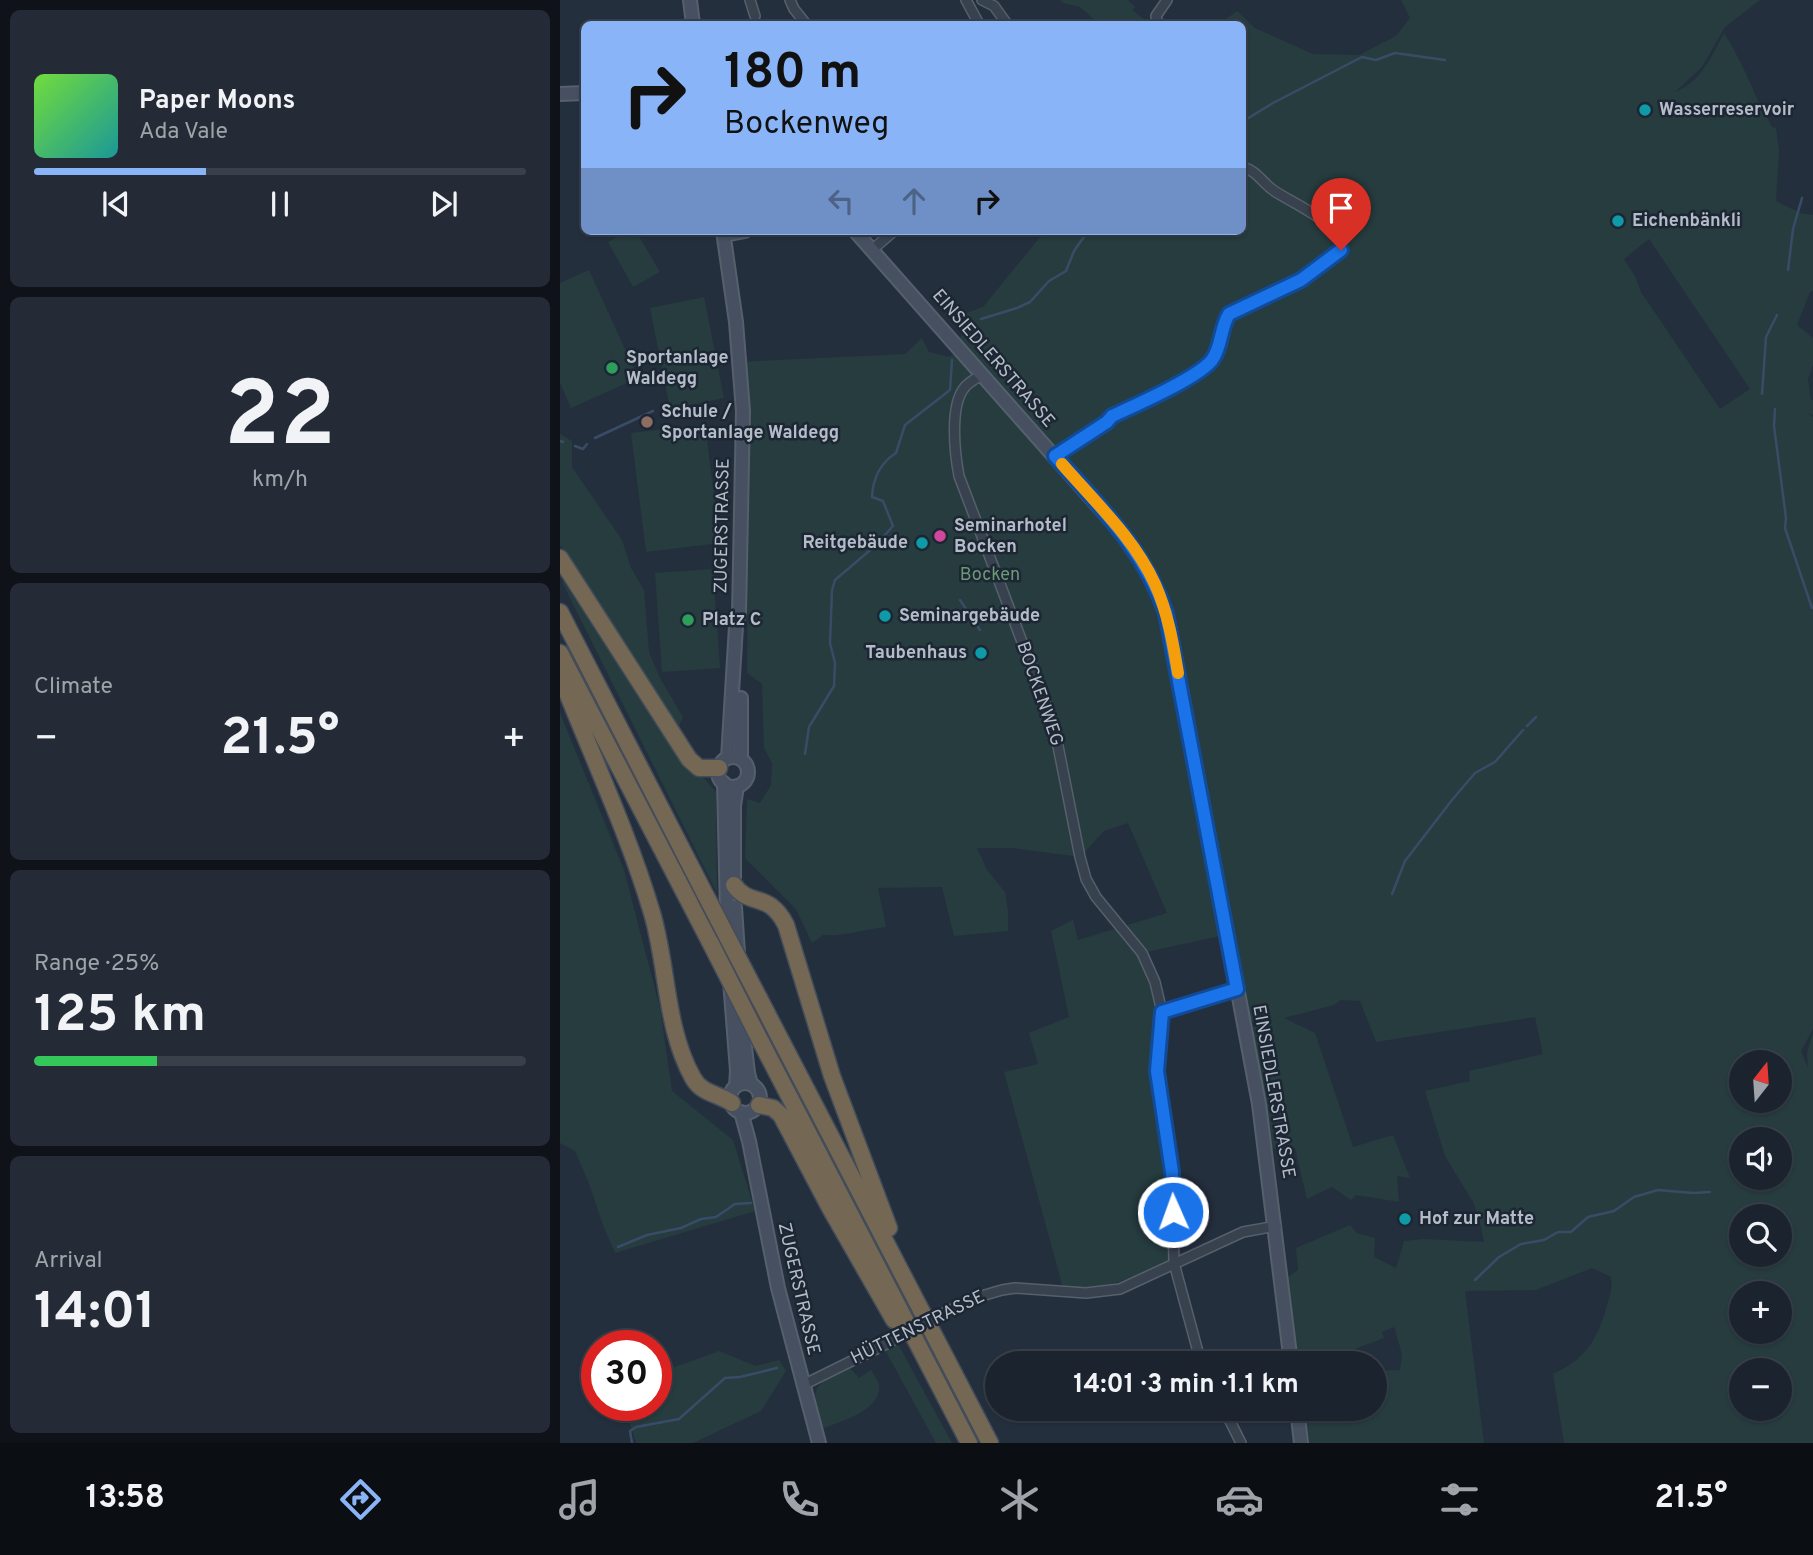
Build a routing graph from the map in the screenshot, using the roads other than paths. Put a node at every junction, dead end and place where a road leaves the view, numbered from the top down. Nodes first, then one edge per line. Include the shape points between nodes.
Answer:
1 (690, 0) edge
2 (750, 0) edge
3 (790, 0) edge
4 (981, 0) edge
5 (1167, 0) edge
6 (967, 1) edge
7 (755, 16) dead end
8 (694, 21) edge
9 (803, 21) edge
10 (977, 21) edge
11 (1005, 21) edge
12 (1157, 21) edge
13 (581, 93) edge
14 (560, 94) edge
15 (1246, 168) edge
16 (724, 235) edge
17 (859, 235) edge
18 (889, 235) edge
19 (873, 249) junction
20 (983, 373) junction
21 (1055, 456) junction
22 (560, 558) edge
23 (560, 612) edge
24 (560, 653) edge
25 (560, 675) edge
26 (730, 771) junction
27 (734, 885) junction
28 (1237, 989) junction
29 (1162, 1012) junction
30 (751, 1084) junction
31 (736, 1086) junction
32 (745, 1108) junction
33 (1276, 1226) junction
34 (1174, 1264) junction
35 (920, 1309) junction
36 (1199, 1351) edge
37 (1290, 1351) edge
38 (803, 1385) junction
39 (1230, 1421) edge
40 (1298, 1421) edge
41 (819, 1443) edge
42 (968, 1443) edge
43 (990, 1443) edge
44 (1241, 1443) edge
45 (1301, 1443) edge

1 - 8 main road
2 - 7 street
3 - 9 street
4 - 6 street
4 - 11 street via 994,6
5 - 12 street
6 - 10 street
13 - 14 main road
15 - 21 street via 1313,214 1336,234 1341,250 1313,273 1229,314 1216,353 1206,366 1112,416
16 - 26 main road, ZUGERSTRASSE via 743,411 742,626
17 - 19 main road, EINSIEDLERSTRASSE
18 - 19 street
19 - 20 main road, EINSIEDLERSTRASSE
20 - 21 main road, EINSIEDLERSTRASSE
20 - 29 street, BOCKENWEG via 965,387 956,406 960,477 1054,726 1087,879 1096,897 1142,953
21 - 28 main road, EINSIEDLERSTRASSE via 1137,552 1166,613
22 - 26 highway via 691,762 703,769
23 - 35 highway, bridge
24 - 42 highway, bridge
25 - 32 highway via 647,898 682,1055 701,1089
26 - 27 main road, ZUGERSTRASSE
26 - 31 main road, ZUGERSTRASSE via 727,955
27 - 30 main road, ZUGERSTRASSE
27 - 35 highway via 746,897 771,904 786,925 846,1115
28 - 29 street
28 - 33 main road, EINSIEDLERSTRASSE
29 - 34 street, BOCKENWEG via 1157,1071 1172,1172
30 - 31 main road
30 - 32 main road, ZUGERSTRASSE via 760,1095
31 - 32 main road, ZUGERSTRASSE via 731,1094
32 - 38 main road, ZUGERSTRASSE via 778,1288
32 - 42 highway via 773,1108 781,1115 841,1229
33 - 34 street, HÜTTENSTRASSE via 1243,1232
33 - 37 main road, EINSIEDLERSTRASSE
34 - 36 street, BOCKENWEG
34 - 38 street, HÜTTENSTRASSE, bridge via 1109,1291 1015,1288 978,1297
35 - 43 highway
38 - 41 main road, ZUGERSTRASSE
39 - 44 street
40 - 45 main road

